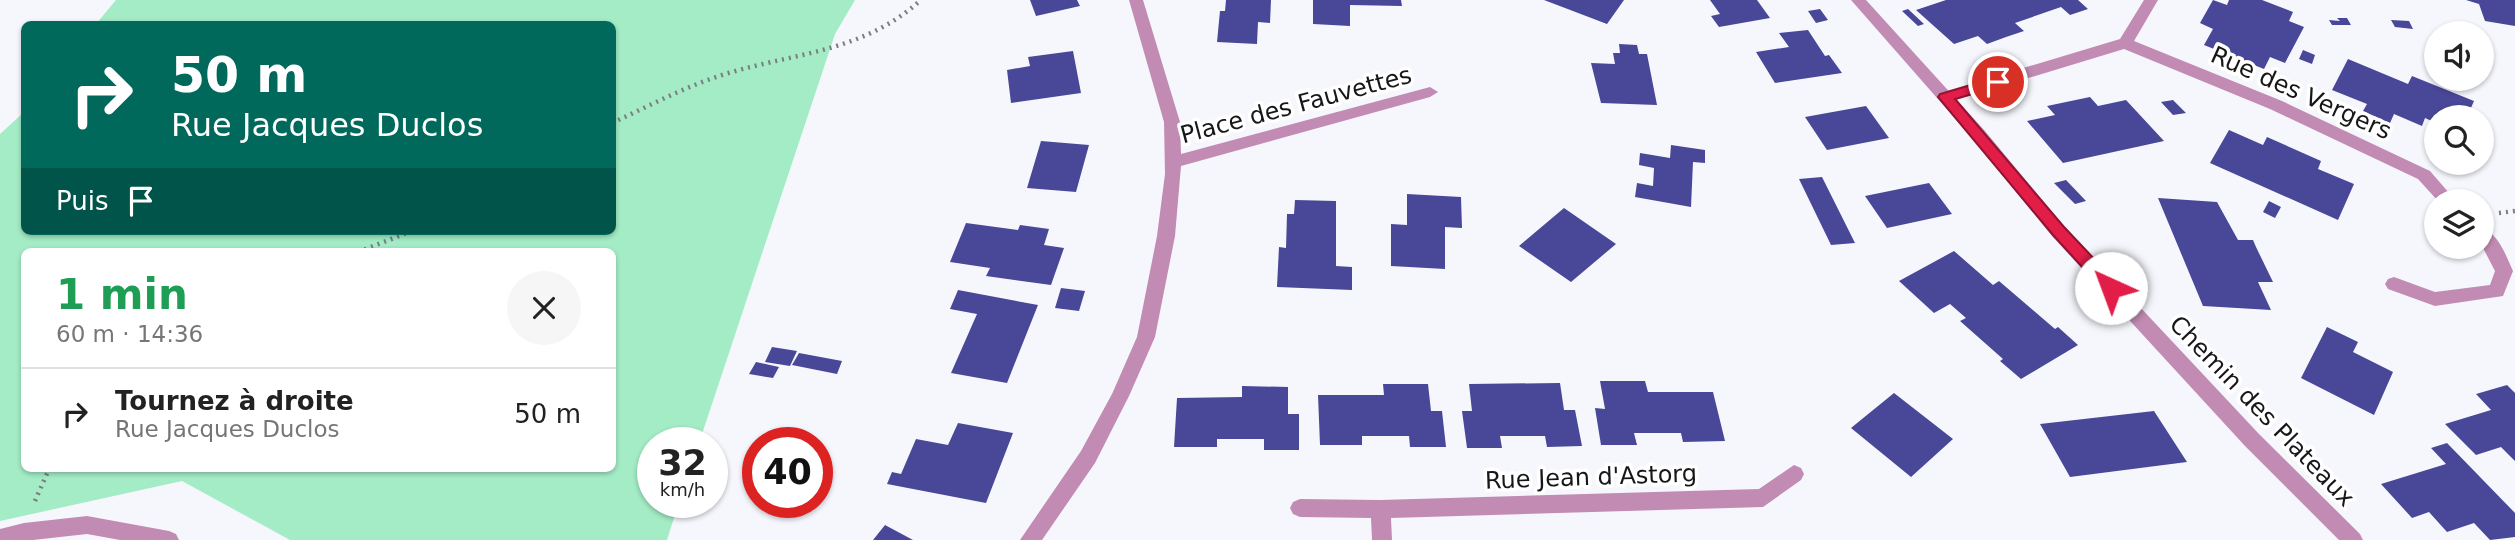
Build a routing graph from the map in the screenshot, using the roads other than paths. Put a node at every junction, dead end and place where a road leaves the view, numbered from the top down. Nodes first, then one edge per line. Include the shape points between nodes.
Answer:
1 (1136, 0) edge
2 (1858, 0) edge
3 (2151, 0) edge
4 (2125, 43) junction
5 (1430, 92) dead end
6 (1945, 97) junction
7 (1173, 162) junction
8 (2437, 189) edge
9 (2494, 249) edge
10 (2393, 284) dead end
11 (1794, 474) dead end
12 (1300, 508) dead end
13 (1380, 509) junction
14 (0, 538) edge
15 (169, 540) edge
16 (1030, 540) edge
17 (1382, 540) edge
18 (2353, 540) edge

1 - 7 street via 1172,122
2 - 6 street, Chemin des Plateaux
3 - 4 street
4 - 6 street
4 - 8 street, Rue des Vergers via 2276,105 2424,175
5 - 7 street, Place des Fauvettes
6 - 18 street, Chemin des Plateaux via 2058,231 2252,440
7 - 16 street via 1166,236 1146,337 1088,457
9 - 10 street via 2504,271 2497,291 2435,299
11 - 13 street, Rue Jean d'Astorg via 1763,498
12 - 13 street, Rue Jean d'Astorg
13 - 17 street
14 - 15 street via 87,525

